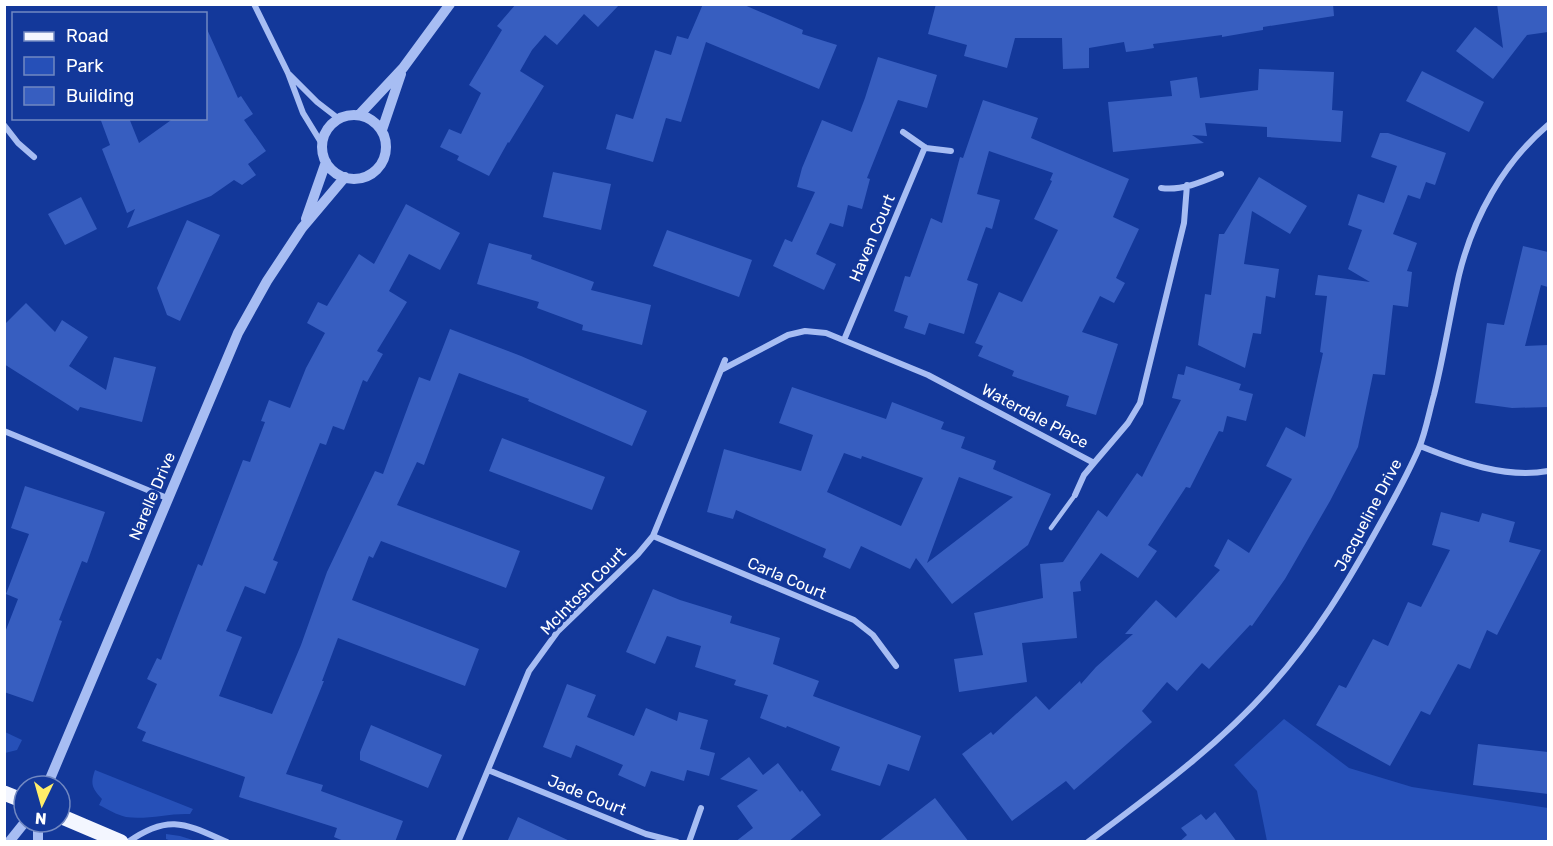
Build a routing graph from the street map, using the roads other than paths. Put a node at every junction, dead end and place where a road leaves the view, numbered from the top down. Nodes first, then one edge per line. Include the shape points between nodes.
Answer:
1 (254, 4) edge
2 (450, 4) edge
3 (403, 68) junction
4 (288, 73) junction
5 (359, 115) junction
6 (339, 118) junction
7 (4, 125) edge
8 (1548, 125) edge
9 (382, 130) junction
10 (903, 132) dead end
11 (322, 144) junction
12 (925, 147) junction
13 (951, 151) dead end
14 (34, 157) dead end
15 (327, 162) junction
16 (1221, 174) dead end
17 (345, 177) junction
18 (1187, 185) junction
19 (1161, 188) dead end
20 (302, 228) junction
21 (844, 340) junction
22 (725, 360) dead end
23 (721, 370) junction
24 (4, 431) edge
25 (1420, 446) junction
26 (1094, 463) junction
27 (1548, 471) edge
28 (1075, 495) joint
29 (167, 498) junction
30 (1051, 528) dead end
31 (653, 536) junction
32 (896, 666) dead end
33 (488, 770) junction
34 (52, 774) edge
35 (701, 808) dead end
36 (72, 821) edge
37 (121, 842) edge
38 (128, 842) edge
39 (227, 842) edge
40 (458, 842) edge
41 (676, 842) edge
42 (689, 842) edge
43 (1088, 842) edge

1 - 4 street
2 - 3 street
3 - 5 street
3 - 9 street
4 - 6 street
4 - 11 street via 303,113
5 - 6 street
5 - 9 street
6 - 11 street via 330,125
7 - 14 street
8 - 25 street, Jacqueline Drive via 1507,169 1485,204 1470,240
9 - 17 street via 386,140 383,162 367,176
10 - 12 street
11 - 15 street
12 - 13 street
12 - 21 street, Haven Court
15 - 17 street
15 - 20 street, Narelle Drive
16 - 18 street
17 - 20 street, Narelle Drive
18 - 19 street
18 - 26 street, Waterdale Place via 1183,229 1140,403
20 - 29 street, Narelle Drive via 238,333
21 - 23 street, Waterdale Place via 821,332 794,334
21 - 26 street, Waterdale Place via 952,387
22 - 23 street, McIntosh Court
23 - 31 street, McIntosh Court
24 - 29 street
25 - 27 street via 1494,470 1534,474
25 - 43 street, Jacqueline Drive via 1353,574 1312,638 1228,728 1169,781
26 - 28 street
28 - 30 lane
29 - 34 street, Narelle Drive
31 - 32 street, Carla Court via 854,620 873,635
31 - 33 street, McIntosh Court via 558,631 529,671
33 - 40 street, McIntosh Court
33 - 41 street, Jade Court via 646,834
35 - 42 street
36 - 37 main road
38 - 39 street via 145,830 169,823 185,825

